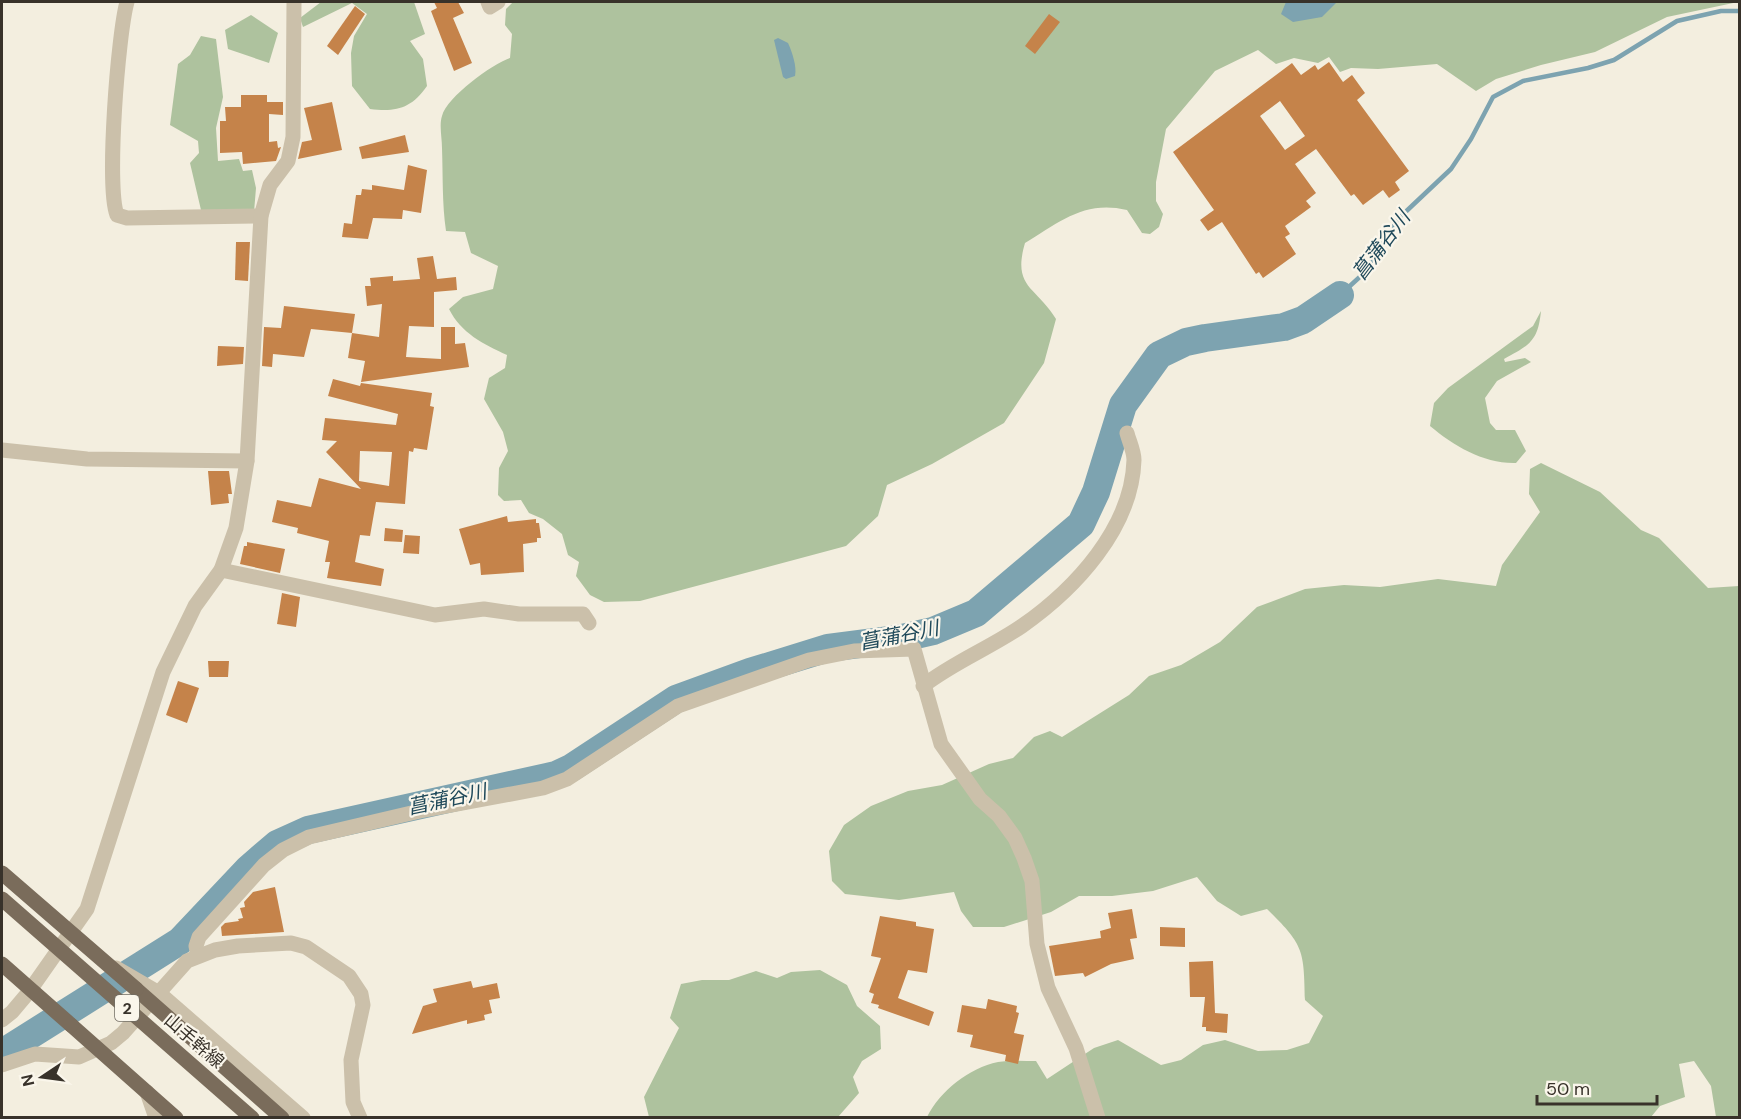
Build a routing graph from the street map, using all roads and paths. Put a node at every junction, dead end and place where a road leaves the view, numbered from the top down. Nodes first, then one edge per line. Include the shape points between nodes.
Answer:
1 (127, 2) edge
2 (294, 2) edge
3 (488, 2) edge
4 (498, 2) edge
5 (261, 216) junction
6 (1127, 433) dead end
7 (2, 450) edge
8 (247, 461) junction
9 (221, 570) junction
10 (589, 623) dead end
11 (923, 686) junction
12 (2, 873) edge
13 (2, 899) edge
14 (198, 956) junction
15 (2, 964) edge
16 (155, 997) junction
17 (2, 1020) edge
18 (99, 1050) junction
19 (2, 1065) edge
20 (147, 1092) junction
21 (156, 1118) edge
22 (176, 1118) edge
23 (252, 1118) edge
24 (282, 1118) edge
25 (303, 1118) edge
26 (360, 1118) edge
27 (1098, 1118) edge

1 - 5 street via 119,60 112,193 117,215
2 - 5 street via 293,137 288,161 270,185
3 - 4 street via 490,7
5 - 8 street
6 - 11 street via 1134,457 1130,490 1118,522 1091,562 1022,626 960,660
7 - 8 street via 87,459
8 - 9 street via 236,528
9 - 10 street via 435,615 484,609 519,614 583,614
9 - 17 street via 195,606 163,672 87,909 28,993
11 - 14 street via 914,649 854,651 809,660 678,706 576,773 543,788 309,837 283,850 246,882 199,937
11 - 27 street via 941,744 980,799 999,816 1024,858 1032,881 1037,944 1048,988 1076,1048
12 - 16 main road, bridge via 103,960
13 - 23 main road, 山手幹線 / 2, bridge
14 - 16 street via 180,967
14 - 26 street via 238,946 291,942 320,955 349,976 363,1005 351,1060 353,1102
15 - 18 main road, bridge
16 - 18 street via 123,1033
16 - 24 main road
16 - 25 street
18 - 19 street via 69,1059 35,1054
18 - 20 main road
20 - 21 street
20 - 22 main road

